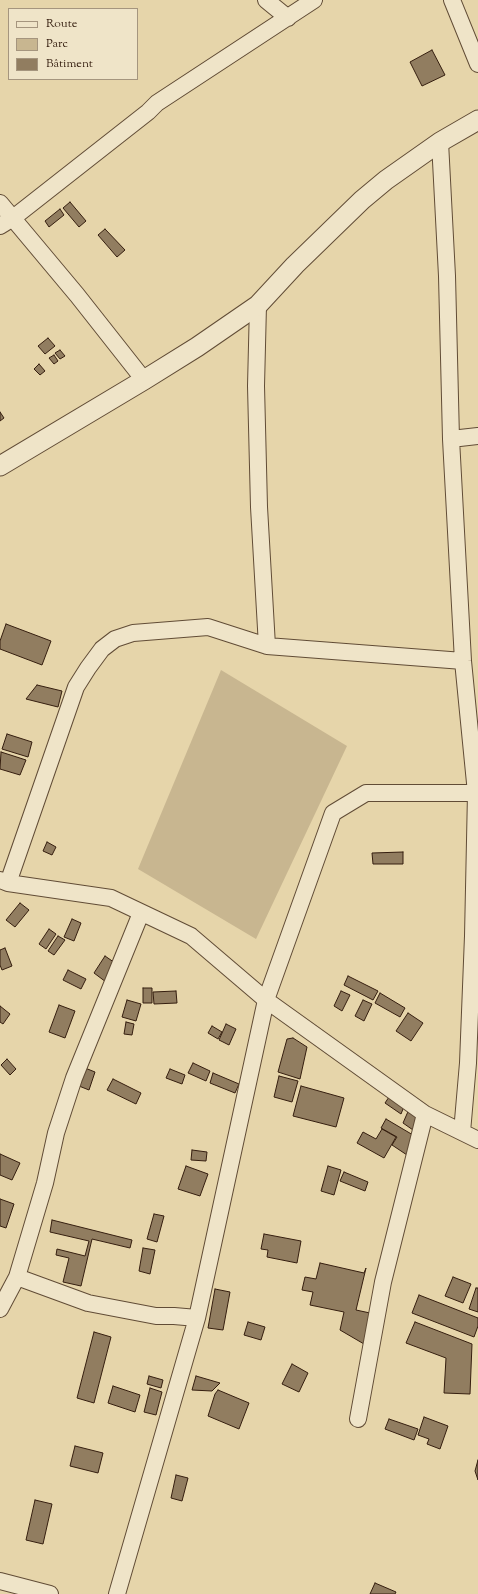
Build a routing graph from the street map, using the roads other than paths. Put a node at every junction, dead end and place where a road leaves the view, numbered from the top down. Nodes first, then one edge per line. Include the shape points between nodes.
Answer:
1 (266, 0) edge
2 (314, 0) edge
3 (452, 0) edge
4 (288, 18) junction
5 (478, 64) edge
6 (478, 120) edge
7 (440, 142) junction
8 (0, 203) edge
9 (6, 222) edge
10 (258, 305) junction
11 (144, 380) junction
12 (478, 436) edge
13 (451, 439) junction
14 (0, 466) edge
15 (267, 646) junction
16 (463, 661) junction
17 (477, 793) edge
18 (4, 882) edge
19 (141, 913) junction
20 (266, 1000) junction
21 (425, 1114) junction
22 (462, 1132) junction
23 (478, 1140) edge
24 (17, 1277) junction
25 (0, 1309) edge
26 (197, 1318) junction
27 (358, 1419) dead end
28 (0, 1581) edge
29 (122, 1593) edge
30 (50, 1594) edge

1 - 4 street
2 - 4 street
3 - 5 street
4 - 9 street via 156,103 148,112
6 - 7 street
7 - 10 street via 362,200
7 - 13 street via 447,276
8 - 9 street
9 - 11 street via 77,295
10 - 11 street
10 - 15 street via 256,386 259,507
11 - 14 street
12 - 13 street
13 - 16 street
15 - 16 street
15 - 18 street via 208,627 133,633 115,639 102,649 76,687
16 - 17 street
17 - 20 street via 366,793 333,813
17 - 22 street via 468,1062
18 - 19 street via 110,898
19 - 20 street via 191,936
19 - 24 street via 74,1078 56,1133 45,1183
20 - 21 street
20 - 26 street
21 - 22 street
21 - 27 street via 383,1282
22 - 23 street
24 - 25 street
24 - 26 street via 88,1303 156,1316
26 - 29 street
28 - 30 street

